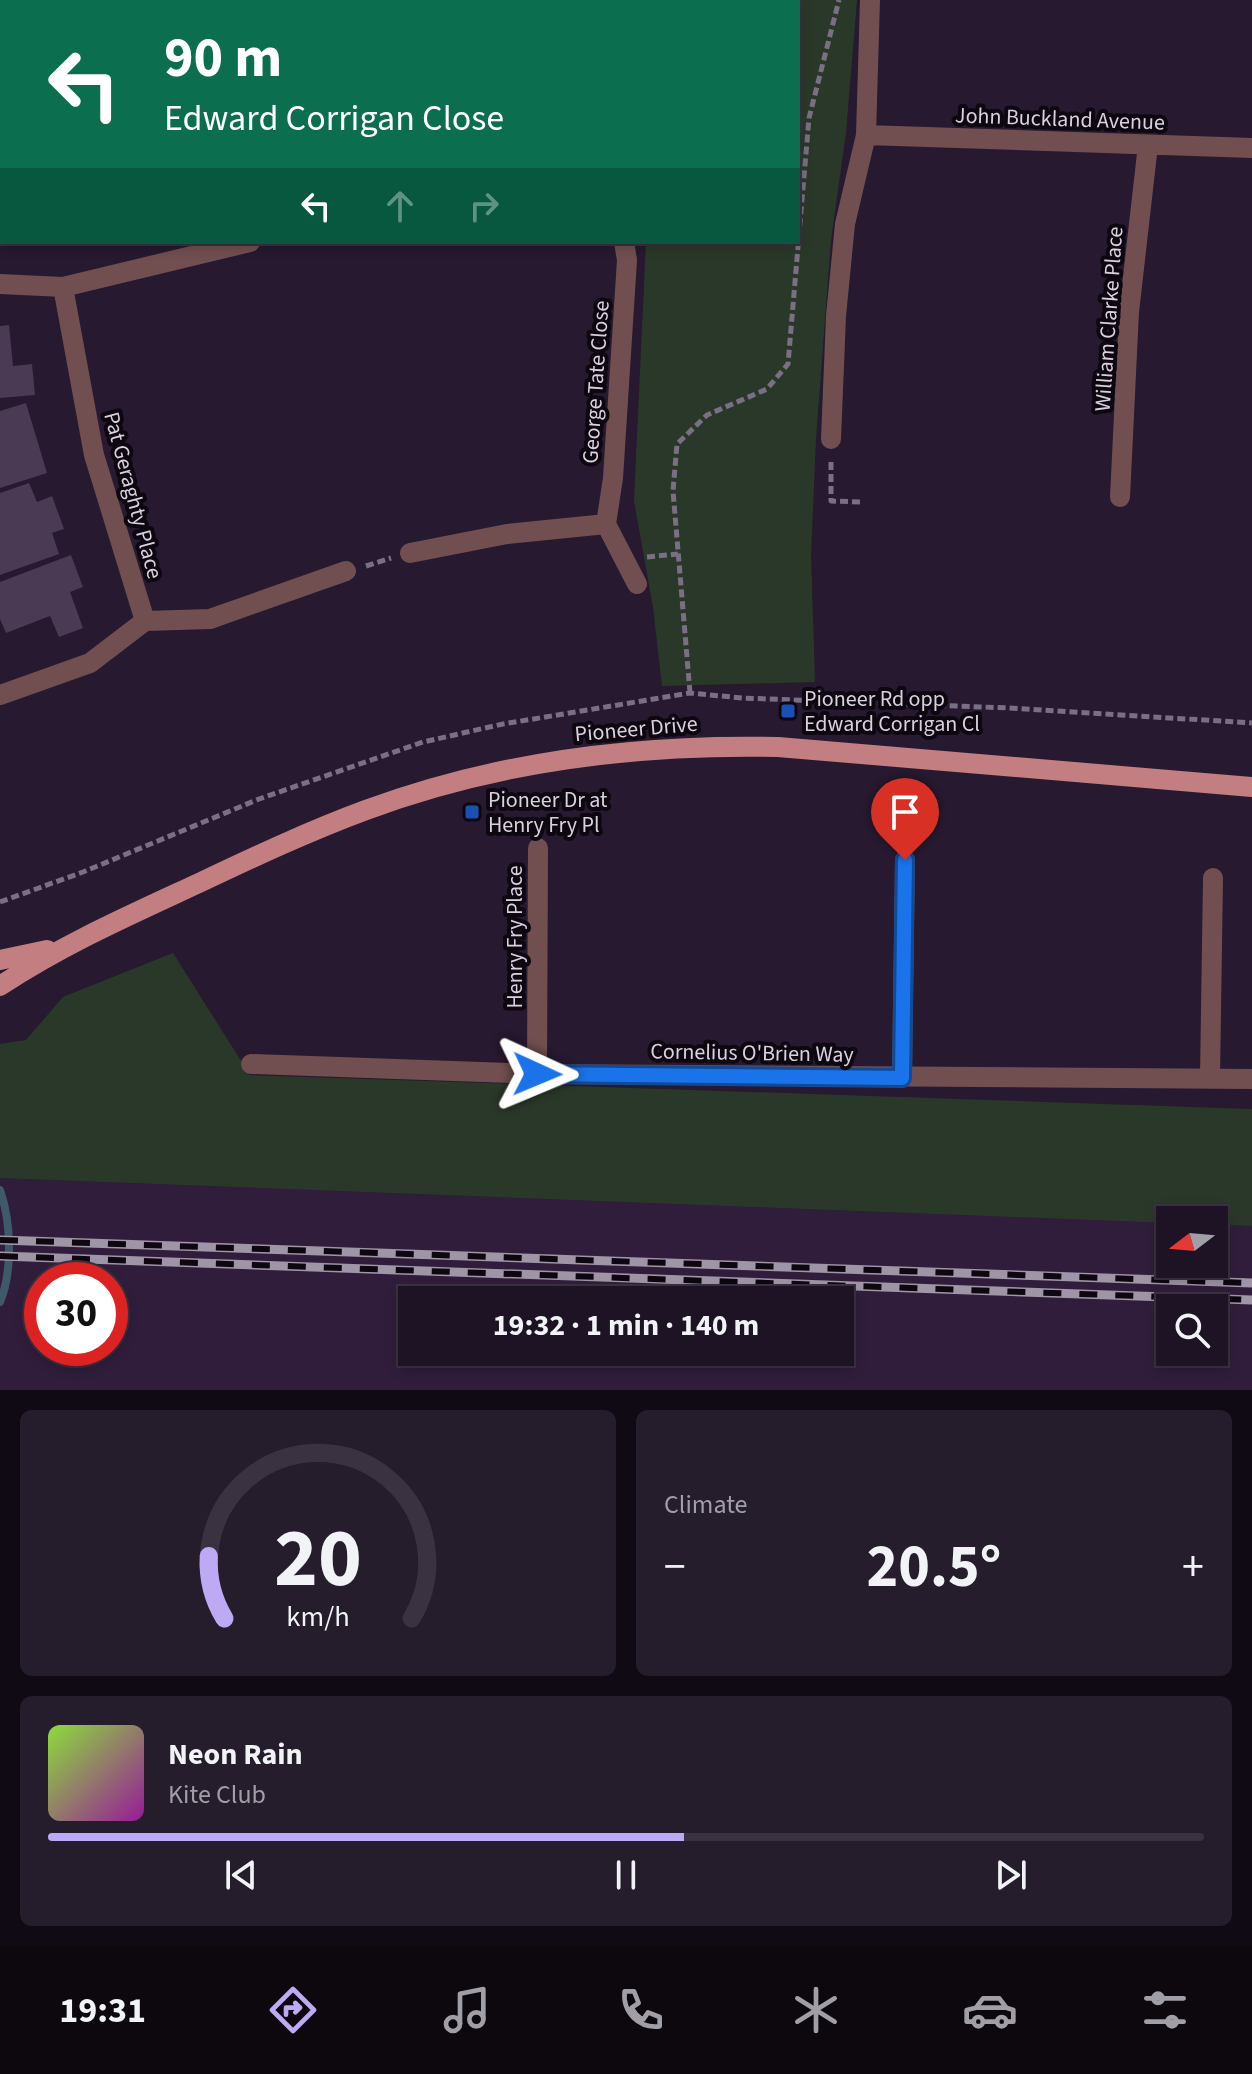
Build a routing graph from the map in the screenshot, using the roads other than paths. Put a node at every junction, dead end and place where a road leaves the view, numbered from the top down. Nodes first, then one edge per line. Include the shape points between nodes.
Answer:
1 (870, 0) edge
2 (866, 135) junction
3 (1148, 145) junction
4 (1252, 148) edge
5 (242, 244) edge
6 (624, 244) edge
7 (0, 284) edge
8 (63, 287) junction
9 (831, 439) road end
10 (1120, 497) dead end
11 (606, 524) junction
12 (410, 553) road end
13 (346, 571) road end
14 (637, 584) dead end
15 (145, 621) junction
16 (0, 695) edge
17 (1252, 787) edge
18 (538, 848) dead end
19 (905, 860) dead end
20 (1213, 878) dead end
21 (59, 947) junction
22 (0, 960) edge
23 (0, 986) edge
24 (251, 1064) dead end
25 (537, 1074) junction
26 (1210, 1077) junction
27 (902, 1078) junction
28 (1252, 1079) edge

1 - 2 street
2 - 3 street, John Buckland Avenue
2 - 9 street via 845,224
3 - 4 street, John Buckland Avenue
3 - 10 street, William Clarke Place via 1129,312
5 - 8 street
6 - 11 street, George Tate Close
7 - 8 street
8 - 15 street, Pat Geraghty Place via 94,455
11 - 12 street via 507,534
11 - 14 street
13 - 15 street via 210,619
15 - 16 street via 90,663
17 - 21 main road, Pioneer Drive via 778,747 716,746 575,757 433,787 367,809
18 - 25 street, Henry Fry Place
19 - 27 street
20 - 26 street
21 - 22 main road, Pioneer Drive
21 - 23 main road, Pioneer Drive
24 - 25 street, Cornelius O'Brien Way
25 - 27 street, Cornelius O'Brien Way
26 - 27 street, Cornelius O'Brien Way
26 - 28 street, Cornelius O'Brien Way

